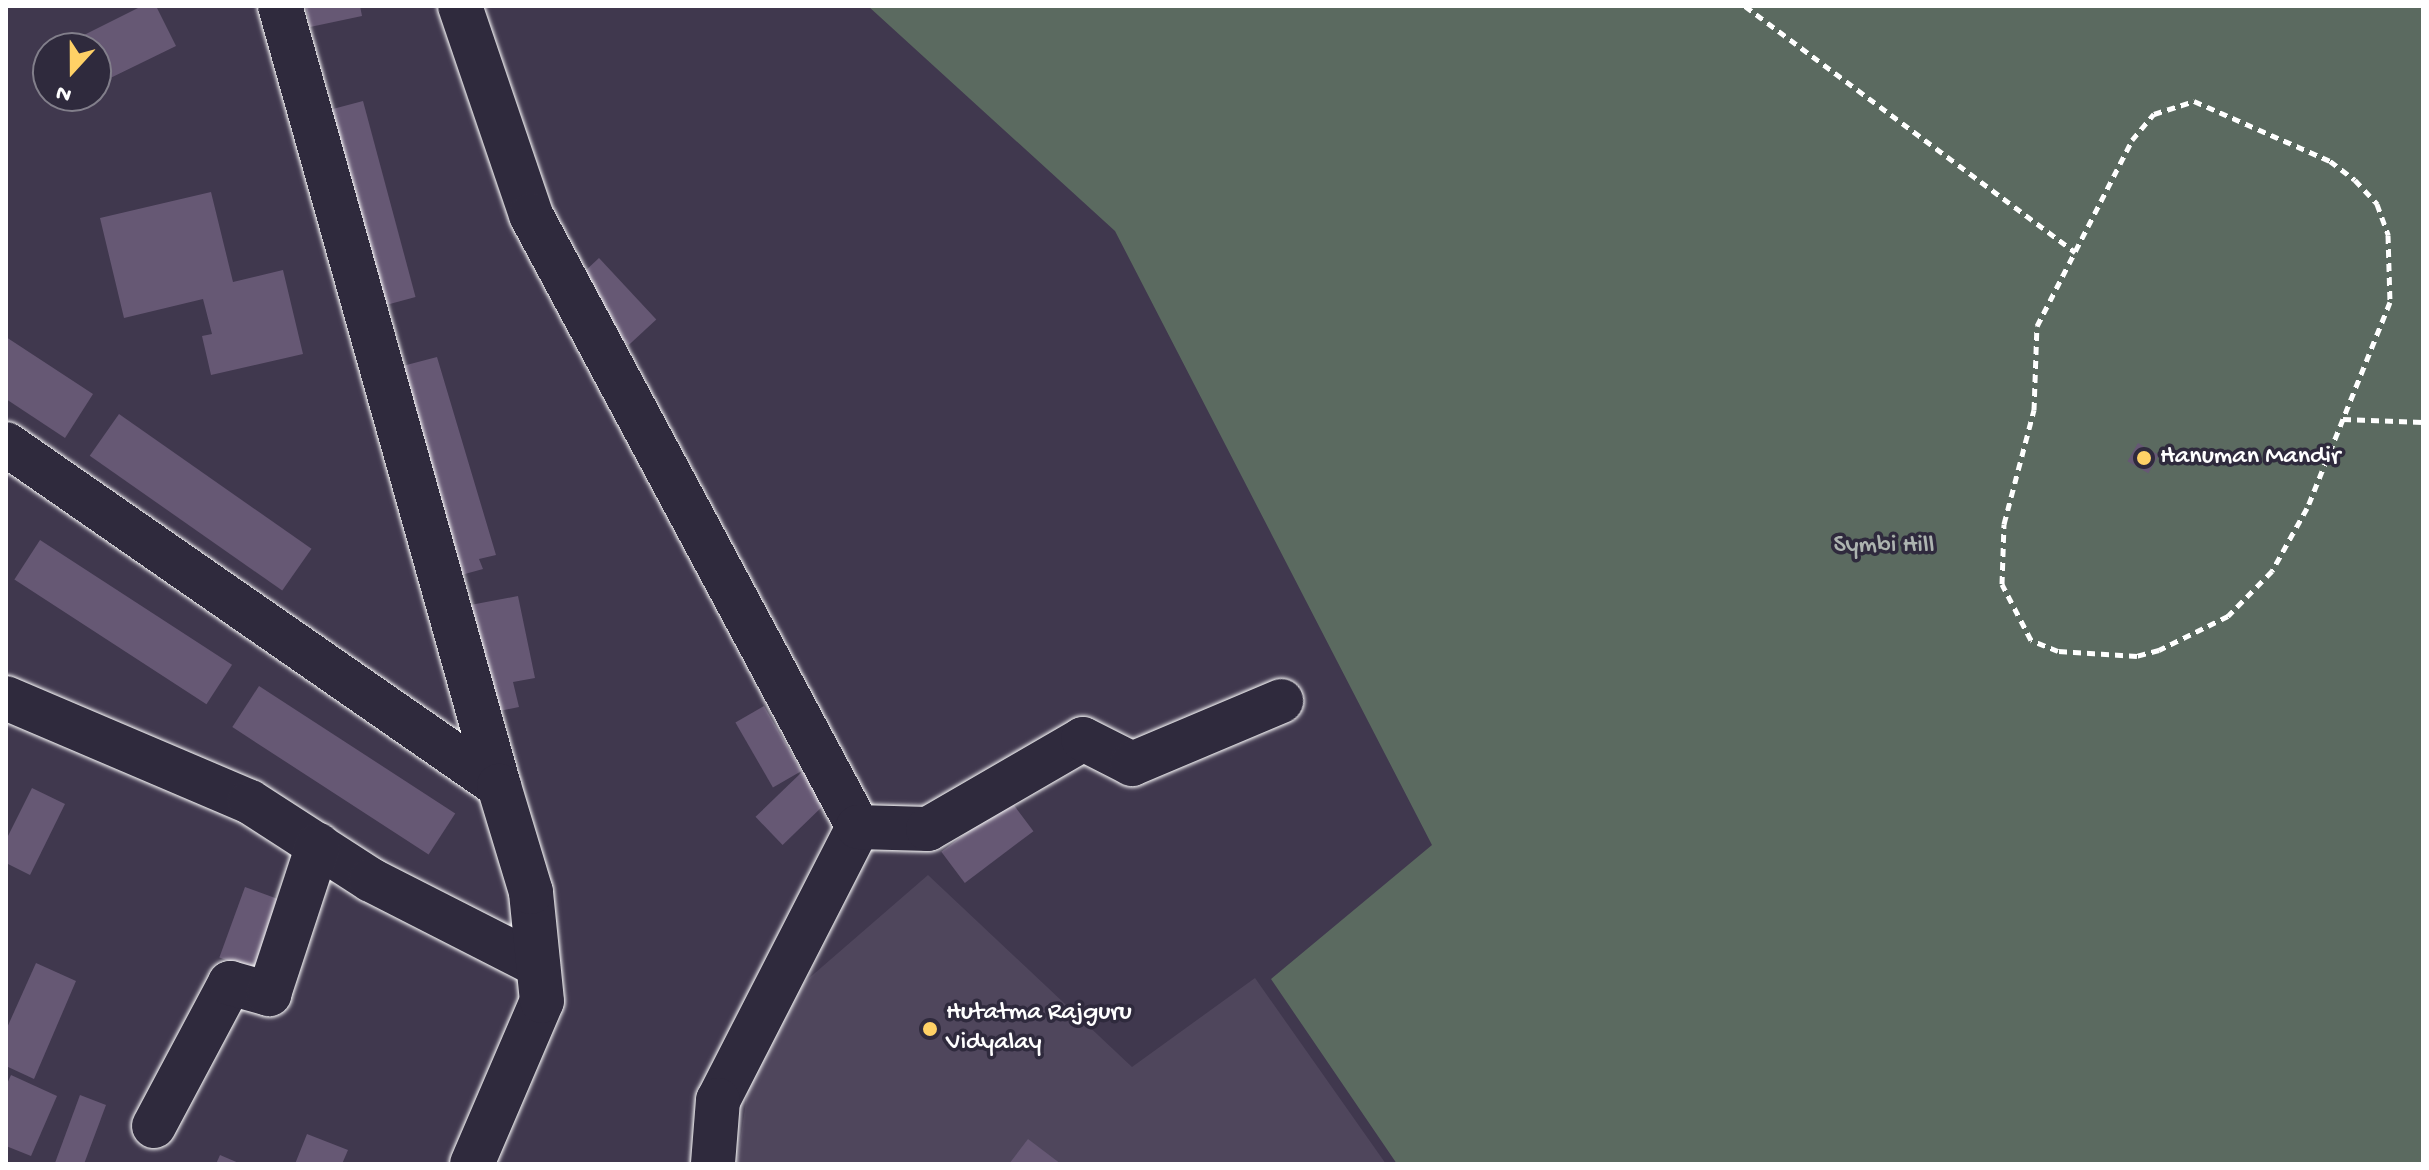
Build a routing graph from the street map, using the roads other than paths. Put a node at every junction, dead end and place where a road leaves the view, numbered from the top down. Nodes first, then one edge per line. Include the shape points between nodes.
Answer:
1 (280, 6) edge
2 (460, 6) edge
3 (6, 444) edge
4 (6, 698) edge
5 (1281, 701) dead end
6 (499, 786) junction
7 (858, 827) junction
8 (318, 845) junction
9 (538, 965) junction
10 (154, 1126) dead end
11 (472, 1164) edge
12 (713, 1164) edge

1 - 6 street
2 - 7 street via 531,215
3 - 6 street
4 - 8 street via 250,802
5 - 7 street via 1132,764 1083,739 928,829
6 - 9 street via 531,892
7 - 12 street via 718,1100
8 - 9 street via 371,880
8 - 10 street via 269,994 230,983
9 - 11 street via 542,1001

